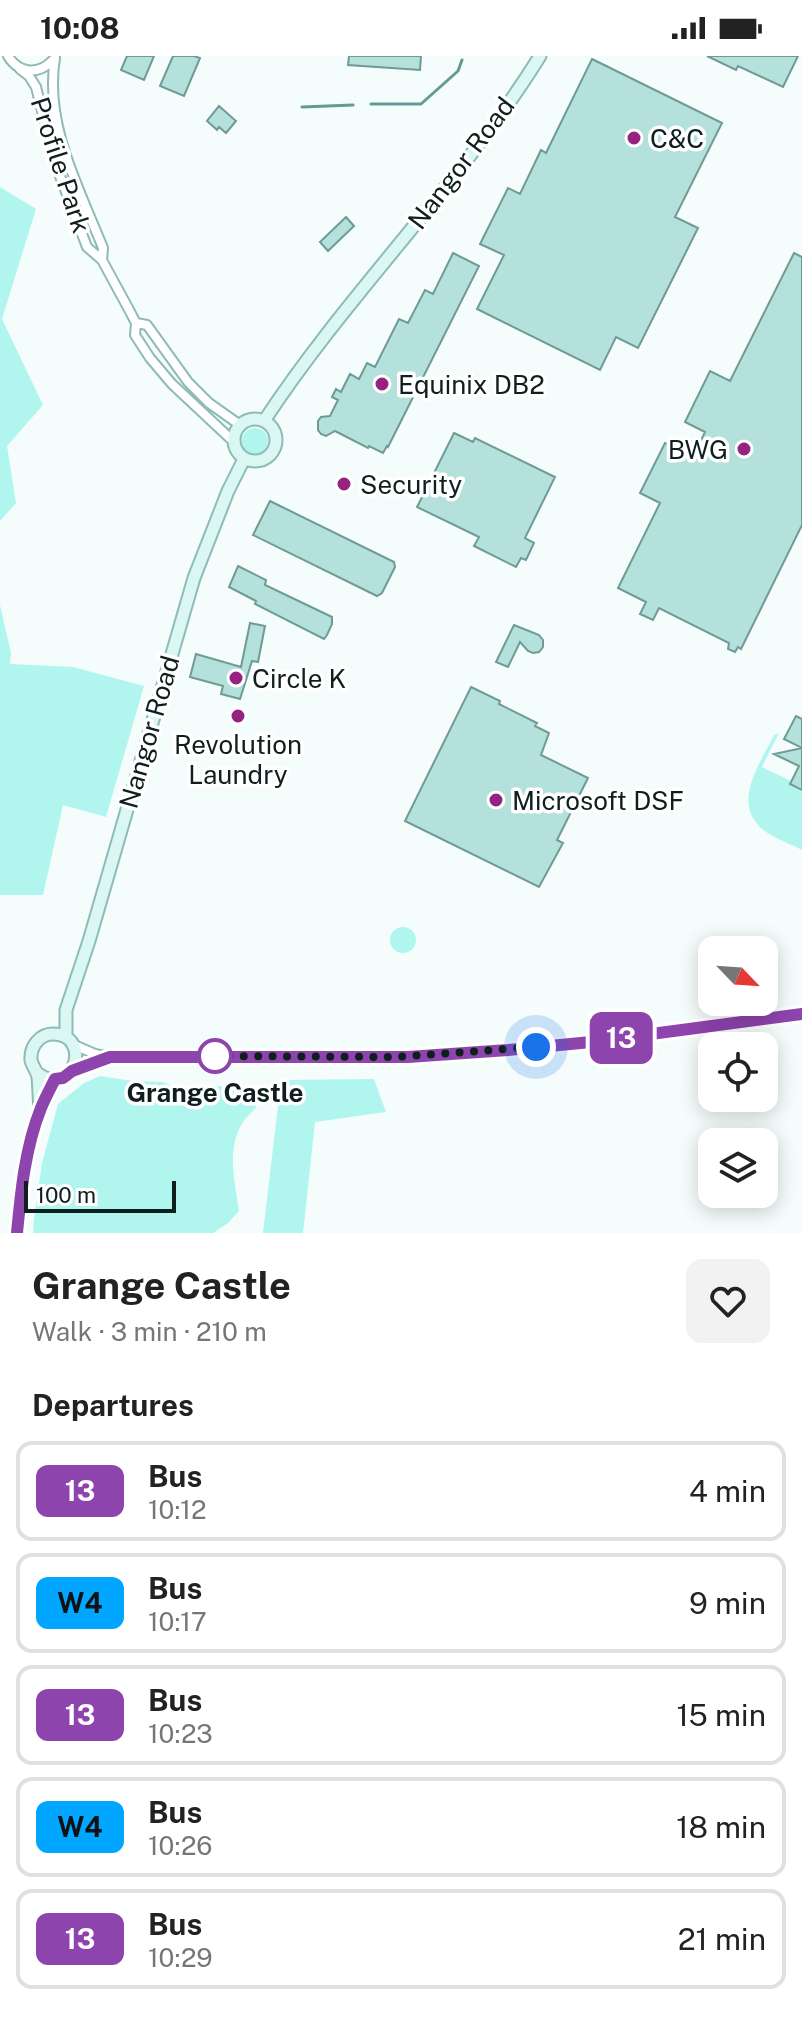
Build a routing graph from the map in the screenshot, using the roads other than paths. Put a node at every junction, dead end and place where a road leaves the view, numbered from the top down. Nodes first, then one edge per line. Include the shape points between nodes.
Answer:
1 (8, 56) edge
2 (540, 56) edge
3 (56, 57) edge
4 (0, 64) edge
5 (17, 67) junction
6 (102, 260) junction
7 (136, 323) junction
8 (264, 421) junction
9 (240, 425) junction
10 (234, 442) junction
11 (244, 459) junction
12 (66, 1010) junction
13 (802, 1014) edge
14 (46, 1035) junction
15 (69, 1040) junction
16 (110, 1057) junction
17 (72, 1071) junction
18 (37, 1073) junction
19 (55, 1079) junction
20 (40, 1109) junction
21 (17, 1233) edge

1 - 5 street, Profile Park
2 - 8 main road, Nangor Road via 490,129 340,314
3 - 5 street via 44,69
3 - 6 street, Profile Park via 54,105 67,161 103,248
4 - 5 street
5 - 6 street, Profile Park via 36,87 55,163 87,247
6 - 7 street, Profile Park
7 - 9 street, Profile Park via 147,325 188,382
7 - 10 street, Profile Park via 135,335 150,358
8 - 9 main road via 251,419
8 - 11 main road via 276,437 274,450 264,460
9 - 10 main road
10 - 11 main road
11 - 12 main road, Nangor Road via 194,578
12 - 14 main road, Nangor Road
12 - 15 main road, Nangor Road
13 - 16 street via 606,1040 408,1057
14 - 15 main road
14 - 18 main road, Nangor Road via 32,1050
15 - 16 street
15 - 17 main road, Nangor Road via 76,1057
16 - 17 street
17 - 19 main road
18 - 19 main road
18 - 20 main road, Nangor Road
19 - 20 main road, Nangor Road
20 - 21 main road, Nangor Road via 27,1153

